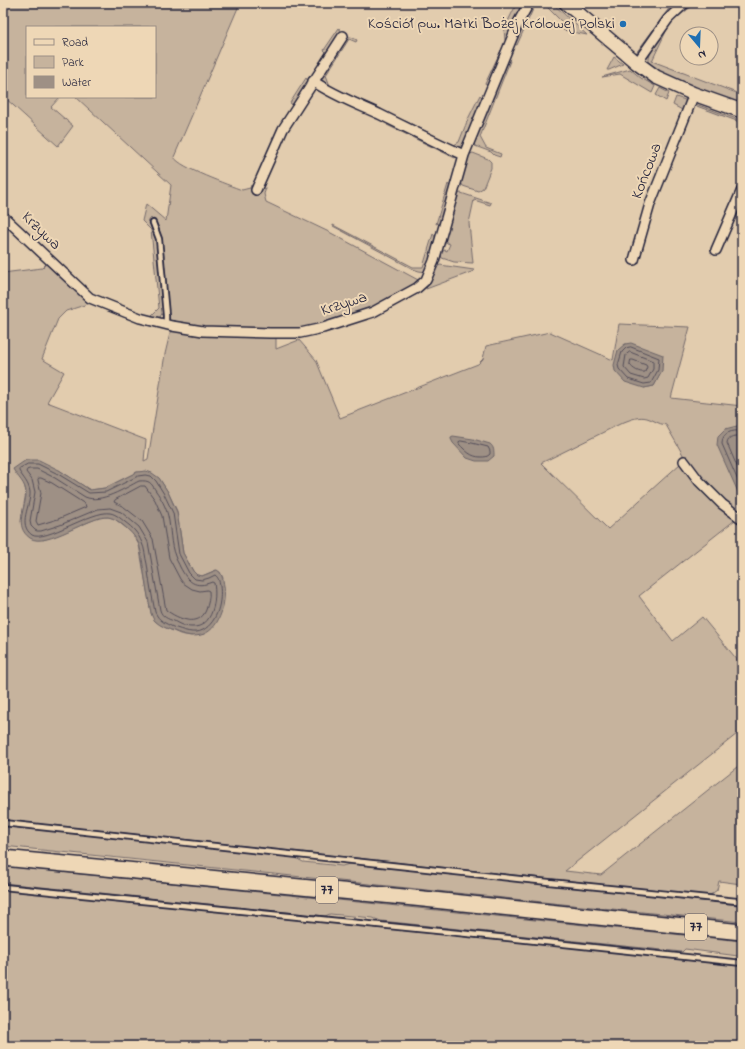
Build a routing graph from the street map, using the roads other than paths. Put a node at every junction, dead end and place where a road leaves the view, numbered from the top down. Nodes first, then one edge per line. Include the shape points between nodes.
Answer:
1 (529, 3) edge
2 (566, 3) edge
3 (685, 3) edge
4 (343, 36) dead end
5 (637, 63) junction
6 (313, 81) junction
7 (694, 94) junction
8 (742, 111) edge
9 (464, 155) junction
10 (256, 190) dead end
11 (742, 190) edge
12 (6, 218) dead end
13 (153, 223) dead end
14 (716, 250) dead end
15 (634, 260) dead end
16 (166, 324) junction
17 (684, 461) dead end
18 (742, 519) edge
19 (3, 823) edge
20 (3, 858) edge
21 (3, 886) edge
22 (737, 901) dead end
23 (742, 932) edge
24 (742, 963) edge

1 - 9 street, Krzywa via 519,21
2 - 5 street
3 - 5 street via 668,19
4 - 6 street
5 - 7 street via 656,77
6 - 9 street
6 - 10 street via 283,129
7 - 8 street
7 - 15 street, Końcowa via 650,204
9 - 16 street, Krzywa via 434,261 426,280 417,288 374,312 300,333 204,331
11 - 14 street
12 - 16 street, Krzywa via 90,298 140,318
13 - 16 lane via 159,239
17 - 18 street via 699,481 722,504
19 - 22 lane
20 - 23 main road, 77
21 - 24 lane

